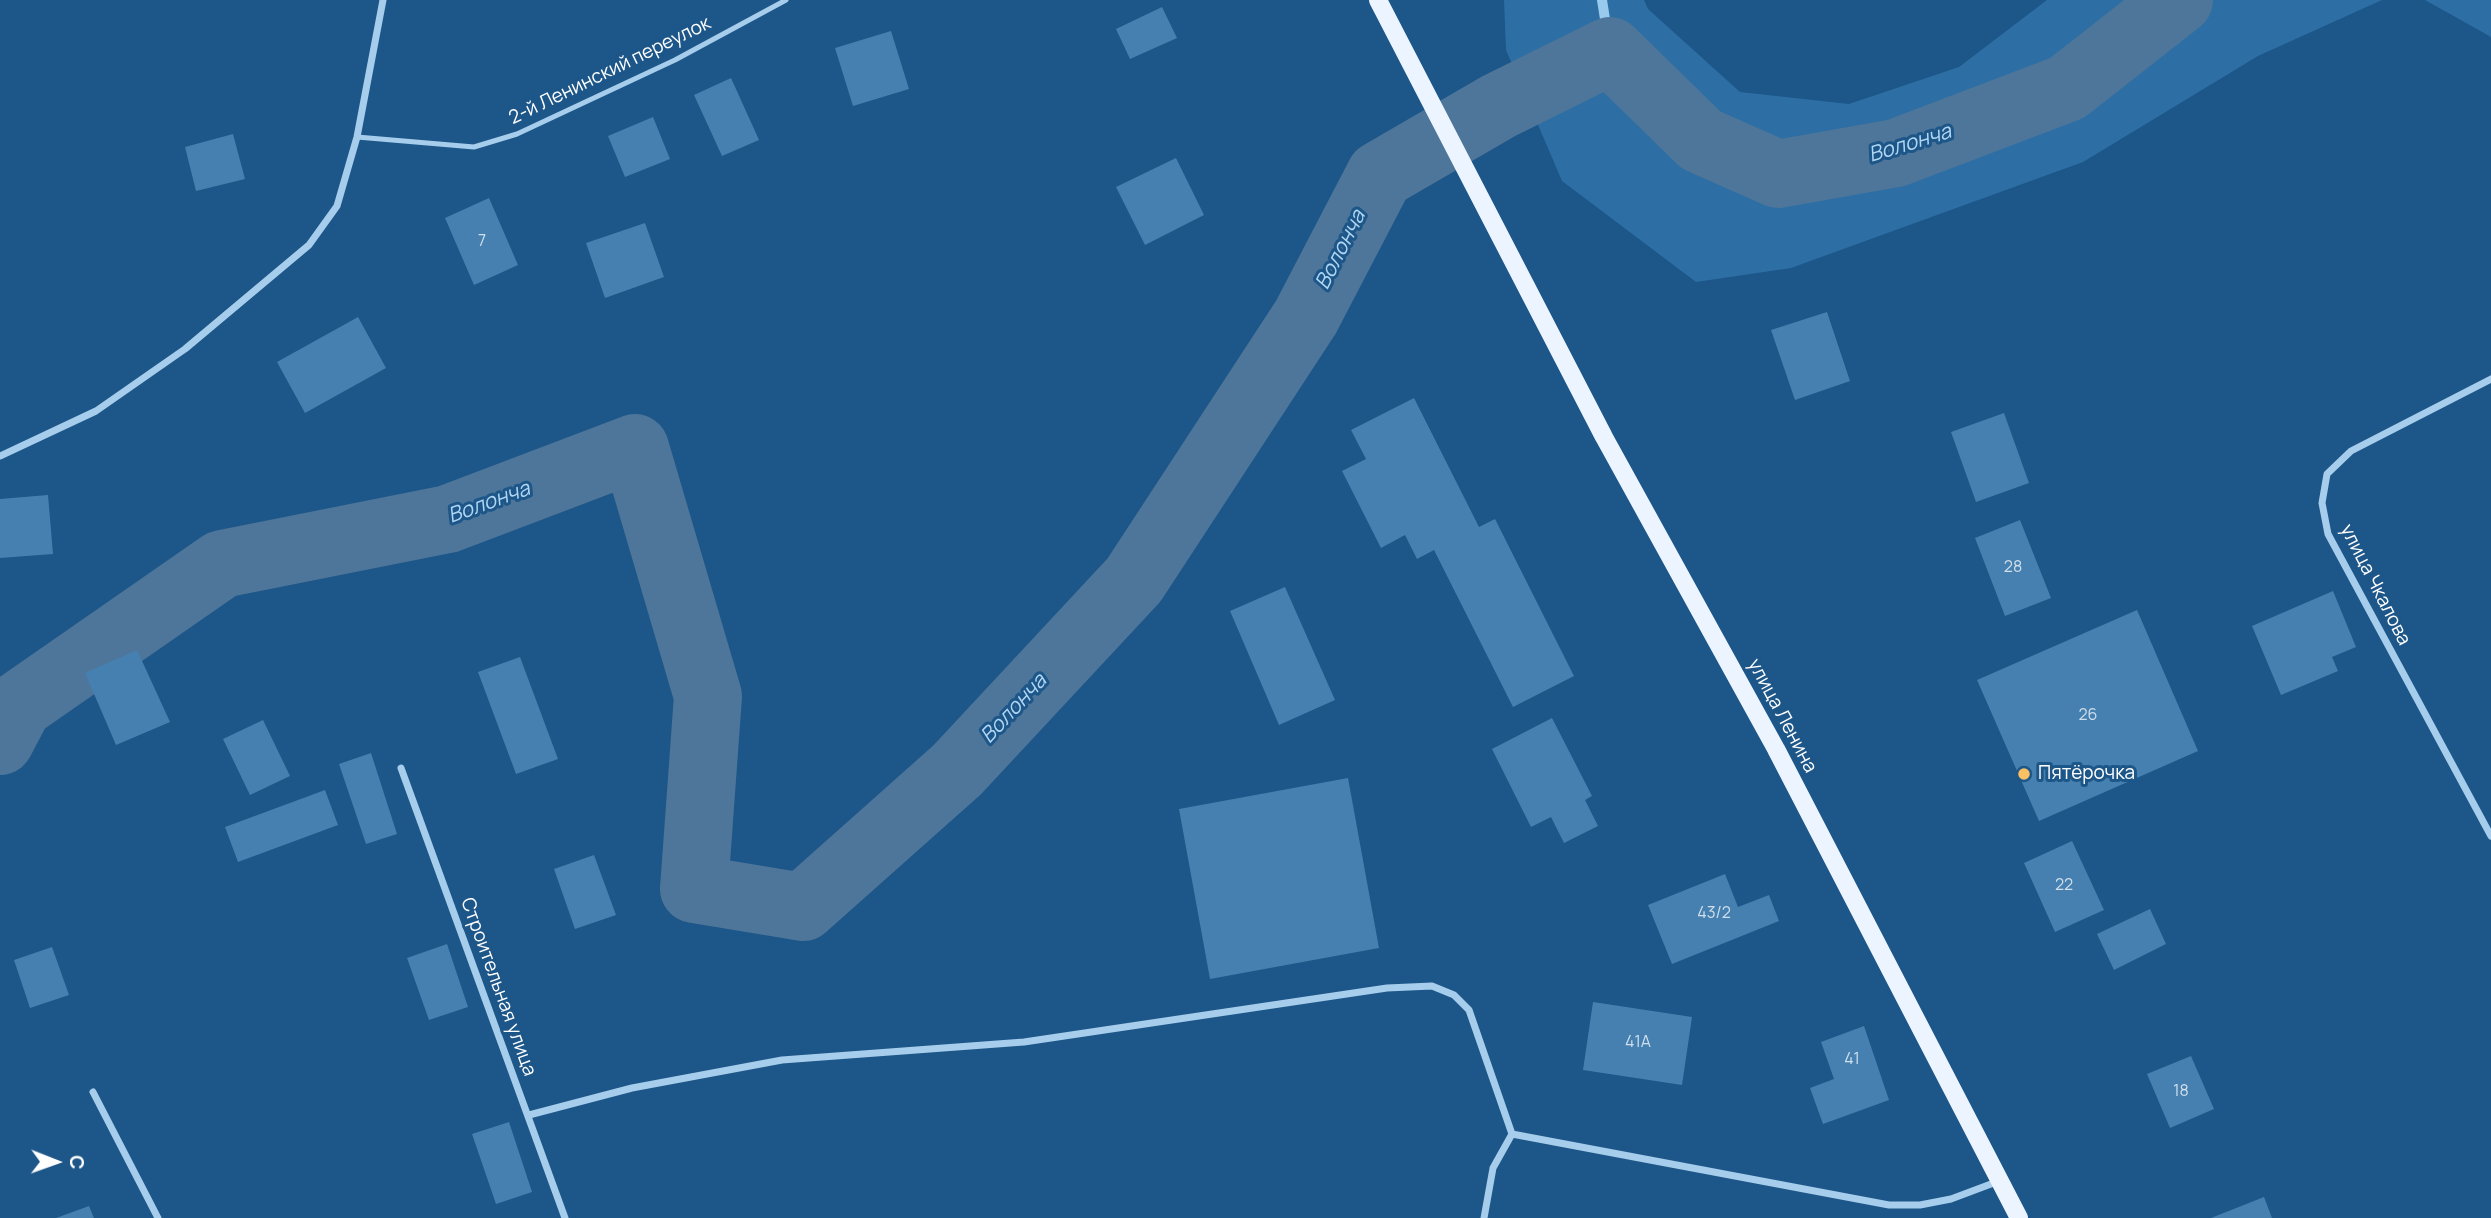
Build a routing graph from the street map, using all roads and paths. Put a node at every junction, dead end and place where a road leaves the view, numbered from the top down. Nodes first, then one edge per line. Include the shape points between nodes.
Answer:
1 (383, 0) edge
2 (786, 0) edge
3 (1378, 0) edge
4 (357, 138) junction
5 (2491, 379) edge
6 (0, 456) edge
7 (401, 768) dead end
8 (2491, 836) edge
9 (93, 1092) dead end
10 (529, 1115) junction
11 (1511, 1134) junction
12 (2000, 1181) junction
13 (158, 1218) edge
14 (565, 1218) edge
15 (1484, 1218) edge
16 (2019, 1218) edge

1 - 4 street
2 - 4 lane, 2-й Ленинский переулок via 675,60 517,134 474,148
3 - 12 main road, улица Ленина via 1604,437 1776,749
4 - 6 street via 337,206 309,245 185,349 96,411
5 - 8 street, улица Чкалова via 2351,451 2327,474 2322,503 2328,534
7 - 10 street, Строительная улица
9 - 13 street
10 - 11 street via 632,1088 782,1060 1024,1042 1387,988 1432,986 1454,995 1469,1010
10 - 14 street, Строительная улица
11 - 12 street via 1889,1205 1951,1199
11 - 15 street via 1493,1168
12 - 16 main road, улица Ленина

